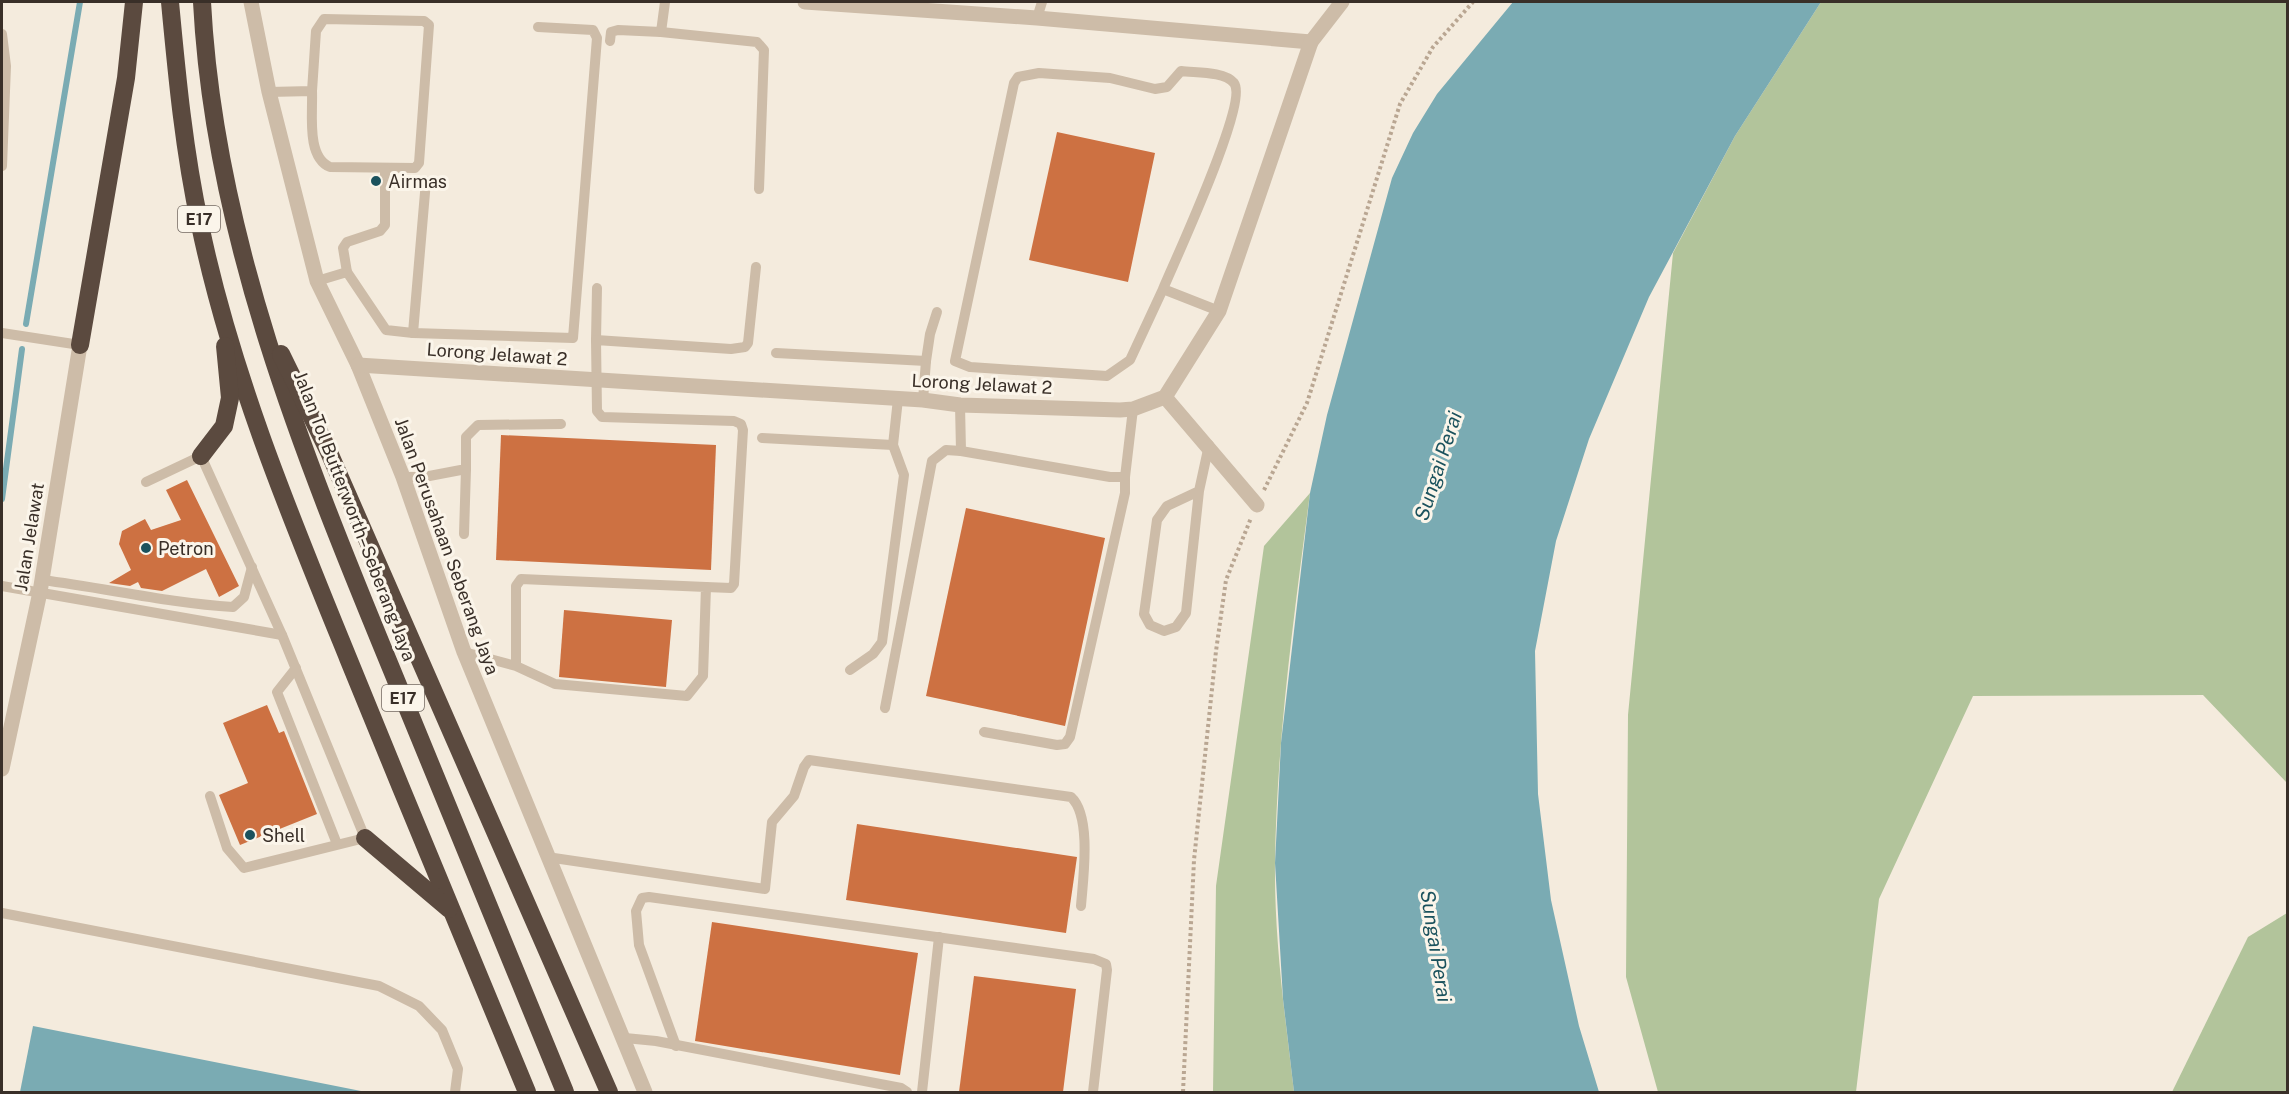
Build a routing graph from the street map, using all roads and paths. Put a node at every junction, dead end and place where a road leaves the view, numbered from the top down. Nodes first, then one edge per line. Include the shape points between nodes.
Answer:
1 (134, 2) edge
2 (170, 2) edge
3 (202, 2) edge
4 (251, 2) edge
5 (665, 2) edge
6 (805, 2) edge
7 (1042, 2) edge
8 (1342, 2) edge
9 (1473, 2) edge
10 (1037, 18) junction
11 (538, 27) dead end
12 (662, 32) junction
13 (2, 34) edge
14 (610, 41) dead end
15 (1311, 42) junction
16 (312, 91) junction
17 (269, 92) junction
18 (2, 165) edge
19 (385, 169) junction
20 (426, 182) dead end
21 (759, 189) dead end
22 (756, 267) dead end
23 (347, 272) junction
24 (317, 281) junction
25 (597, 288) dead end
26 (1163, 289) junction
27 (254, 299) junction
28 (222, 311) junction
29 (1219, 311) junction
30 (937, 312) dead end
31 (2, 333) edge
32 (413, 333) junction
33 (596, 340) junction
34 (80, 345) junction
35 (776, 353) dead end
36 (926, 361) junction
37 (358, 365) junction
38 (596, 380) junction
39 (1165, 398) junction
40 (898, 399) junction
41 (923, 400) junction
42 (960, 405) junction
43 (1133, 409) junction
44 (561, 424) dead end
45 (762, 438) dead end
46 (894, 445) junction
47 (1209, 445) junction
48 (961, 451) junction
49 (201, 456) junction
50 (466, 469) junction
51 (403, 477) junction
52 (1125, 477) junction
53 (146, 482) dead end
54 (1199, 491) junction
55 (1257, 505) junction
56 (464, 534) dead end
57 (252, 567) junction
58 (2, 586) edge
59 (41, 586) junction
60 (706, 587) junction
61 (282, 635) junction
62 (464, 652) junction
63 (516, 666) junction
64 (296, 669) junction
65 (850, 670) dead end
66 (885, 708) dead end
67 (984, 732) dead end
68 (2, 769) edge
69 (210, 796) dead end
70 (364, 838) junction
71 (337, 844) junction
72 (547, 857) junction
73 (1081, 906) dead end
74 (451, 910) junction
75 (2, 913) edge
76 (939, 937) junction
77 (625, 1038) junction
78 (676, 1046) junction
79 (455, 1092) edge
80 (527, 1092) edge
81 (565, 1092) edge
82 (609, 1092) edge
83 (645, 1092) edge
84 (907, 1092) edge
85 (922, 1092) edge
86 (1093, 1092) edge
87 (1183, 1092) edge

1 - 34 highway via 126,78
2 - 28 highway, E17 via 182,125 200,226
3 - 27 highway, Jalan Tol Butterworth–Seberang Jaya / E17 via 214,118 233,219
4 - 17 street, Jalan Perusahaan Seberang Jaya
5 - 12 lane
6 - 10 street
7 - 10 lane
8 - 15 street
9 - 55 path via 1433,48 1400,104 1307,403
10 - 15 street
11 - 32 lane via 593,30 597,38 573,338
12 - 14 lane via 618,30 611,32
12 - 21 lane via 757,42 764,50
13 - 18 lane via 6,66
15 - 29 street
16 - 17 lane
16 - 19 lane via 315,153 322,164
16 - 19 lane via 316,31 324,19 424,21 429,25 419,163 415,168
17 - 24 street, Jalan Perusahaan Seberang Jaya
19 - 23 lane via 385,225 380,231 347,242
20 - 32 lane
22 - 33 lane via 745,347
23 - 24 lane
23 - 32 lane via 386,330
24 - 37 street, Jalan Perusahaan Seberang Jaya
25 - 33 lane
26 - 26 lane via 1130,360 1107,376 970,367 956,362 1018,77 1040,73 1110,78 1155,89 1167,87 1181,71 1224,77 1233,82 1238,92 1232,124
26 - 29 lane
27 - 81 highway, Jalan Tol Butterworth–Seberang Jaya / E17 via 291,413 352,574
27 - 82 highway via 328,450
28 - 49 highway via 230,398 224,426
28 - 74 highway, E17 via 259,428 318,585
29 - 39 street
30 - 36 lane
31 - 34 lane
33 - 38 lane
34 - 59 street, Jalan Jelawat
35 - 36 lane
36 - 41 lane
37 - 38 street, Lorong Jelawat 2
37 - 51 street, Jalan Perusahaan Seberang Jaya
38 - 40 street, Lorong Jelawat 2
38 - 60 lane via 597,411 602,417 741,424 734,584 731,588
39 - 43 street, Lorong Jelawat 2
39 - 47 street
40 - 41 street, Lorong Jelawat 2
40 - 46 lane
41 - 42 street, Lorong Jelawat 2
42 - 43 street, Lorong Jelawat 2
42 - 48 lane
43 - 52 lane
44 - 50 lane via 478,424 466,437
45 - 46 lane
46 - 65 lane via 904,475 882,642 873,654
47 - 54 lane
47 - 55 street
48 - 52 lane
48 - 66 lane via 946,450 932,461
49 - 53 lane
49 - 57 lane
50 - 51 lane
50 - 56 lane
51 - 62 street, Jalan Perusahaan Seberang Jaya
52 - 67 lane via 1125,493 1070,737 1065,744 1057,745
54 - 54 lane via 1186,613 1176,627 1164,631 1150,625 1144,614 1157,520 1167,506
55 - 87 path via 1226,580 1216,651 1194,861
57 - 59 lane via 244,597 233,607 189,604 91,586
57 - 61 lane
58 - 59 lane
59 - 61 lane
59 - 68 street, Jalan Jelawat
60 - 63 lane via 521,579 516,586
60 - 63 lane via 703,676 687,696 555,684
61 - 64 lane
62 - 63 lane
62 - 72 street, Jalan Perusahaan Seberang Jaya
64 - 70 lane
64 - 71 lane via 277,692
69 - 71 lane via 226,848 244,868
70 - 71 lane
70 - 74 highway
72 - 73 lane via 765,889 772,822 794,796 809,760 1071,797 1080,808 1085,856
72 - 77 street, Jalan Perusahaan Seberang Jaya
74 - 80 highway, E17
75 - 79 lane via 379,986 419,1006 442,1030 458,1069
76 - 78 lane via 642,898 636,911 639,945
76 - 85 lane
76 - 86 lane via 1094,959 1106,964
77 - 78 lane
77 - 83 street, Jalan Perusahaan Seberang Jaya
78 - 84 lane

